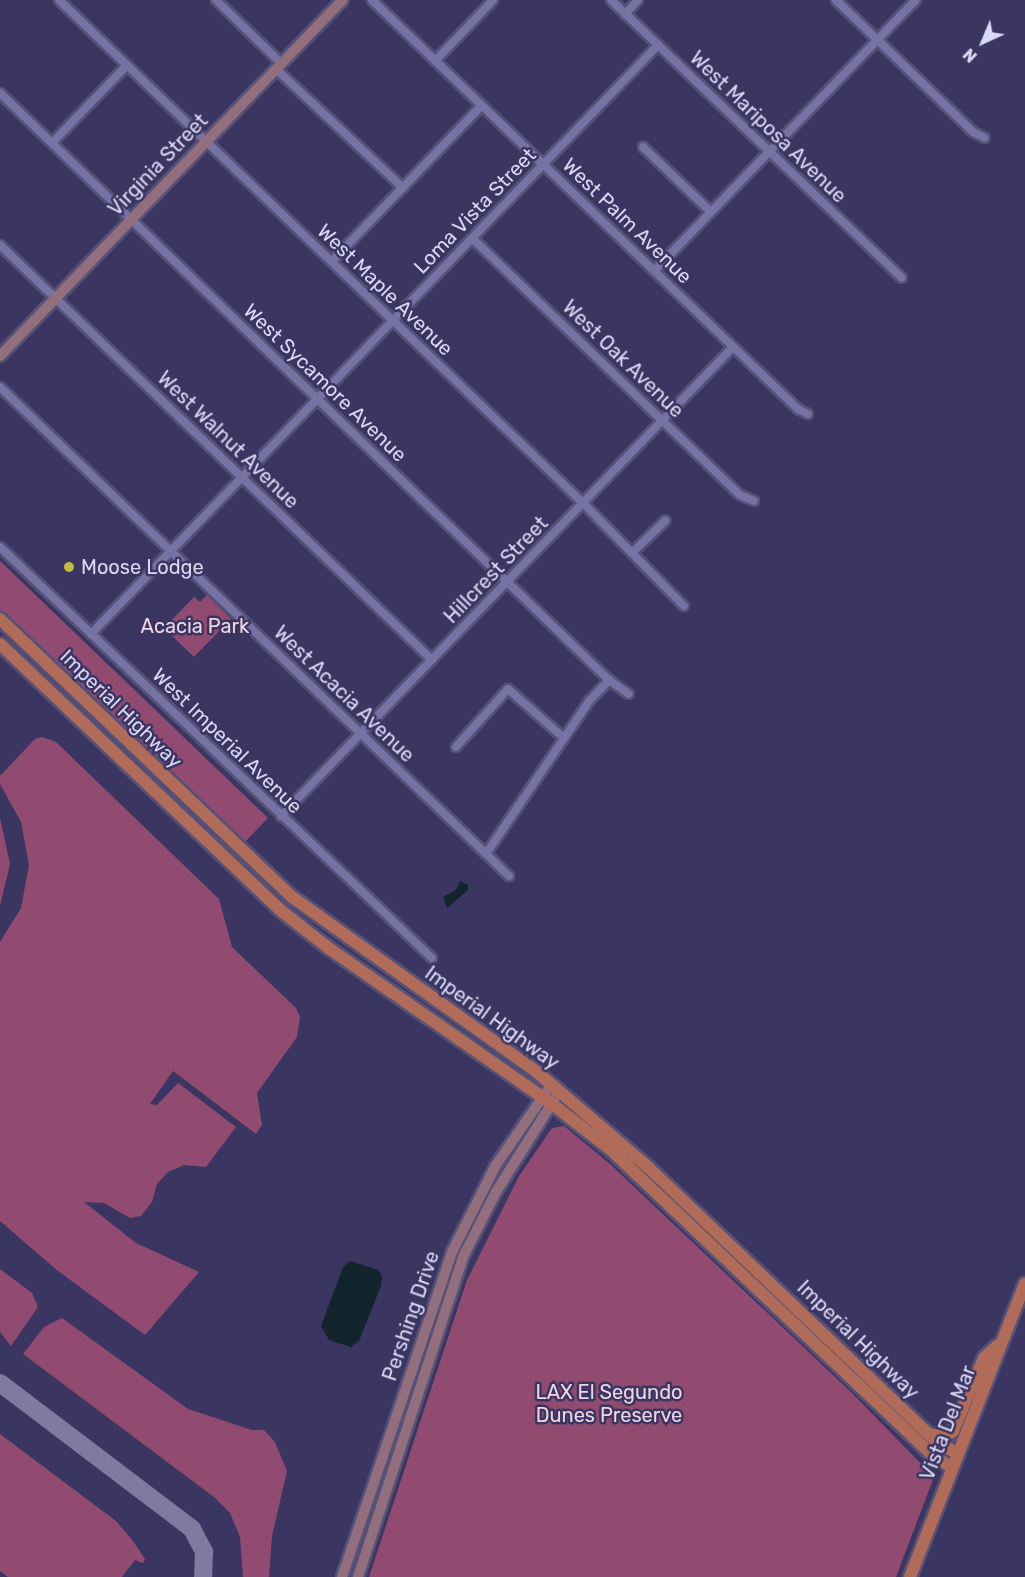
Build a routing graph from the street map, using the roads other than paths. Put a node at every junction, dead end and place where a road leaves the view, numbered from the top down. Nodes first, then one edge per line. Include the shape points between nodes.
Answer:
1 (59, 0) edge
2 (216, 0) edge
3 (342, 0) edge
4 (372, 0) edge
5 (493, 0) edge
6 (611, 0) edge
7 (638, 0) edge
8 (836, 0) edge
9 (916, 0) edge
10 (625, 14) junction
11 (877, 40) junction
12 (658, 45) junction
13 (435, 61) junction
14 (127, 65) junction
15 (278, 66) junction
16 (0, 93) edge
17 (482, 105) junction
18 (985, 138) dead end
19 (206, 141) junction
20 (52, 143) junction
21 (643, 147) dead end
22 (769, 152) junction
23 (543, 164) junction
24 (403, 188) junction
25 (710, 211) junction
26 (130, 220) junction
27 (472, 238) junction
28 (0, 244) edge
29 (332, 261) junction
30 (654, 271) junction
31 (902, 278) dead end
32 (56, 298) junction
33 (393, 321) junction
34 (733, 347) junction
35 (0, 356) edge
36 (0, 387) edge
37 (317, 398) junction
38 (808, 414) dead end
39 (663, 420) junction
40 (243, 476) junction
41 (754, 501) dead end
42 (583, 503) junction
43 (665, 521) dead end
44 (0, 547) edge
45 (171, 551) junction
46 (633, 552) junction
47 (507, 582) junction
48 (684, 606) dead end
49 (0, 619) edge
50 (91, 634) junction
51 (0, 644) edge
52 (432, 660) junction
53 (609, 680) junction
54 (629, 694) dead end
55 (361, 734) junction
56 (564, 738) junction
57 (456, 747) dead end
58 (281, 816) junction
59 (198, 834) junction
60 (241, 851) junction
61 (486, 854) junction
62 (509, 876) dead end
63 (432, 958) dead end
64 (555, 1088) junction
65 (547, 1101) junction
66 (1025, 1284) edge
67 (1000, 1343) junction
68 (927, 1433) junction
69 (957, 1453) junction
70 (952, 1467) junction
71 (342, 1577) edge
72 (358, 1577) edge
73 (910, 1577) edge

1 - 14 street, West Maple Avenue
2 - 15 street
3 - 15 main road, Virginia Street
4 - 13 street, West Palm Avenue
5 - 13 street
6 - 10 street, West Mariposa Avenue
7 - 10 street
8 - 11 street
9 - 11 street
10 - 12 street, West Mariposa Avenue
11 - 18 street via 973,132
11 - 22 street
12 - 22 street, West Mariposa Avenue
12 - 23 street, Loma Vista Street
13 - 17 street, West Palm Avenue
14 - 19 street, West Maple Avenue
14 - 20 street
15 - 19 main road, Virginia Street
15 - 24 street
16 - 20 street, West Sycamore Avenue
17 - 23 street, West Palm Avenue
17 - 24 street
19 - 26 main road, Virginia Street
19 - 29 street, West Maple Avenue
20 - 26 street, West Sycamore Avenue
21 - 25 street
22 - 25 street
22 - 31 street, West Mariposa Avenue
23 - 27 street, Loma Vista Street
23 - 30 street, West Palm Avenue
24 - 29 street
25 - 30 street
26 - 32 main road, Virginia Street
26 - 37 street, West Sycamore Avenue
27 - 33 street, Loma Vista Street
27 - 39 street, West Oak Avenue
28 - 32 street, West Walnut Avenue
29 - 33 street, West Maple Avenue
30 - 34 street, West Palm Avenue
32 - 35 main road, Virginia Street
32 - 40 street, West Walnut Avenue
33 - 37 street, Loma Vista Street
33 - 42 street, West Maple Avenue
34 - 38 street, West Palm Avenue
34 - 39 street, Hillcrest Street
36 - 45 street, West Acacia Avenue
37 - 40 street, Loma Vista Street
37 - 47 street, West Sycamore Avenue
39 - 41 street, West Oak Avenue via 740,495
39 - 42 street, Hillcrest Street
40 - 45 street, Loma Vista Street
40 - 52 street, West Walnut Avenue
42 - 46 street, West Maple Avenue
42 - 47 street, Hillcrest Street
43 - 46 street
44 - 50 street, West Imperial Avenue
45 - 50 street, Loma Vista Street
45 - 55 street, West Acacia Avenue
46 - 48 street, West Maple Avenue
47 - 52 street, Hillcrest Street
47 - 53 street, West Sycamore Avenue
49 - 60 main road, Imperial Highway
50 - 58 street, West Imperial Avenue
51 - 59 main road, Imperial Highway
52 - 55 street, Hillcrest Street
53 - 54 street, West Sycamore Avenue
53 - 56 street
55 - 58 street, Hillcrest Street
55 - 61 street, West Acacia Avenue
56 - 57 street via 508,689
56 - 61 street
58 - 63 street, West Imperial Avenue
59 - 60 main road via 205,835 228,857
59 - 65 main road, Imperial Highway via 265,897 330,949
60 - 64 main road, Imperial Highway via 331,927
61 - 62 street, West Acacia Avenue
64 - 65 main road, Pershing Drive
64 - 68 main road, Imperial Highway via 663,1180
65 - 70 main road, Imperial Highway via 628,1165 937,1460
65 - 71 main road, Pershing Drive via 484,1185 452,1252
65 - 72 main road, Pershing Drive via 495,1192 464,1257
66 - 67 main road, Vista Del Mar
67 - 68 main road via 984,1358 953,1431 944,1437
67 - 69 main road, Vista Del Mar
68 - 69 main road, Imperial Highway
69 - 70 main road, Vista Del Mar
70 - 73 main road, Vista Del Mar

